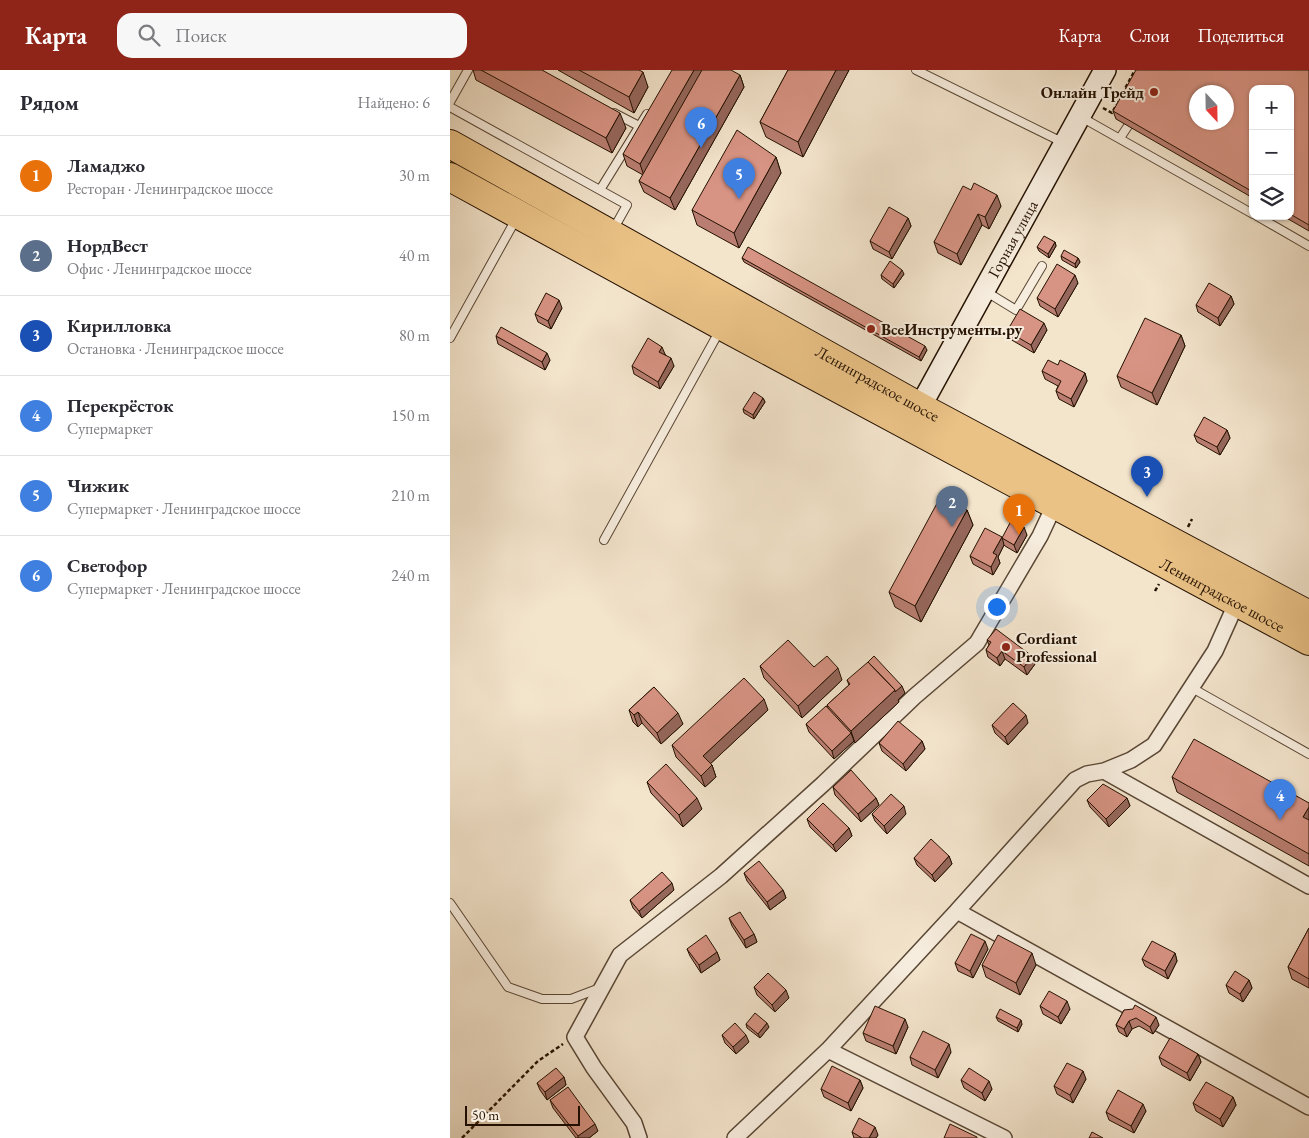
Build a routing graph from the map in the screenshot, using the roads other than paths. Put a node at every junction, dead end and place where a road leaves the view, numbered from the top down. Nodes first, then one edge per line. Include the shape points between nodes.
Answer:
1 (468, 70) edge
2 (916, 70) edge
3 (1105, 70) edge
4 (450, 102) edge
5 (654, 102) edge
6 (450, 107) edge
7 (606, 109) edge
8 (1079, 116) junction
9 (639, 126) junction
10 (1128, 126) edge
11 (1120, 138) junction
12 (1064, 143) junction
13 (450, 144) edge
14 (450, 177) edge
15 (600, 190) junction
16 (1249, 212) edge
17 (519, 214) junction
18 (1264, 220) edge
19 (611, 234) junction
20 (1309, 246) edge
21 (1042, 266) dead end
22 (983, 290) junction
23 (722, 326) junction
24 (450, 338) edge
25 (920, 407) junction
26 (1054, 506) junction
27 (604, 540) dead end
28 (1237, 602) junction
29 (1309, 615) edge
30 (1309, 641) edge
31 (1192, 688) junction
32 (1309, 754) edge
33 (1104, 771) junction
34 (1309, 886) edge
35 (450, 904) edge
36 (957, 911) junction
37 (602, 987) junction
38 (828, 1050) junction
39 (1309, 1106) edge
40 (639, 1138) edge
41 (735, 1138) edge
42 (1004, 1138) edge

1 - 4 lane
2 - 12 lane
3 - 8 street, Горная улица
5 - 9 lane
6 - 15 lane
7 - 9 lane
8 - 11 lane
8 - 12 street, Горная улица
9 - 15 lane
10 - 11 lane
11 - 16 lane
12 - 22 street, Горная улица
13 - 19 highway, Ленинградское шоссе
14 - 17 highway, Ленинградское шоссе
15 - 19 lane via 627,205
17 - 23 highway, Ленинградское шоссе
17 - 24 lane
18 - 20 lane
19 - 25 highway, Ленинградское шоссе
21 - 22 lane via 1016,310
22 - 25 street, Горная улица
23 - 26 highway, Ленинградское шоссе
23 - 27 lane
25 - 29 highway, Ленинградское шоссе
26 - 28 highway, Ленинградское шоссе
26 - 37 street via 977,643 721,876 620,955
28 - 30 highway, Ленинградское шоссе
28 - 31 street via 1215,651
31 - 32 lane
31 - 33 street via 1154,745 1131,760
33 - 34 street
33 - 36 street via 1075,780
35 - 37 lane via 508,987 542,998 571,999
36 - 38 street
36 - 39 street
37 - 40 street via 575,1037 634,1122
38 - 41 street
38 - 42 street

